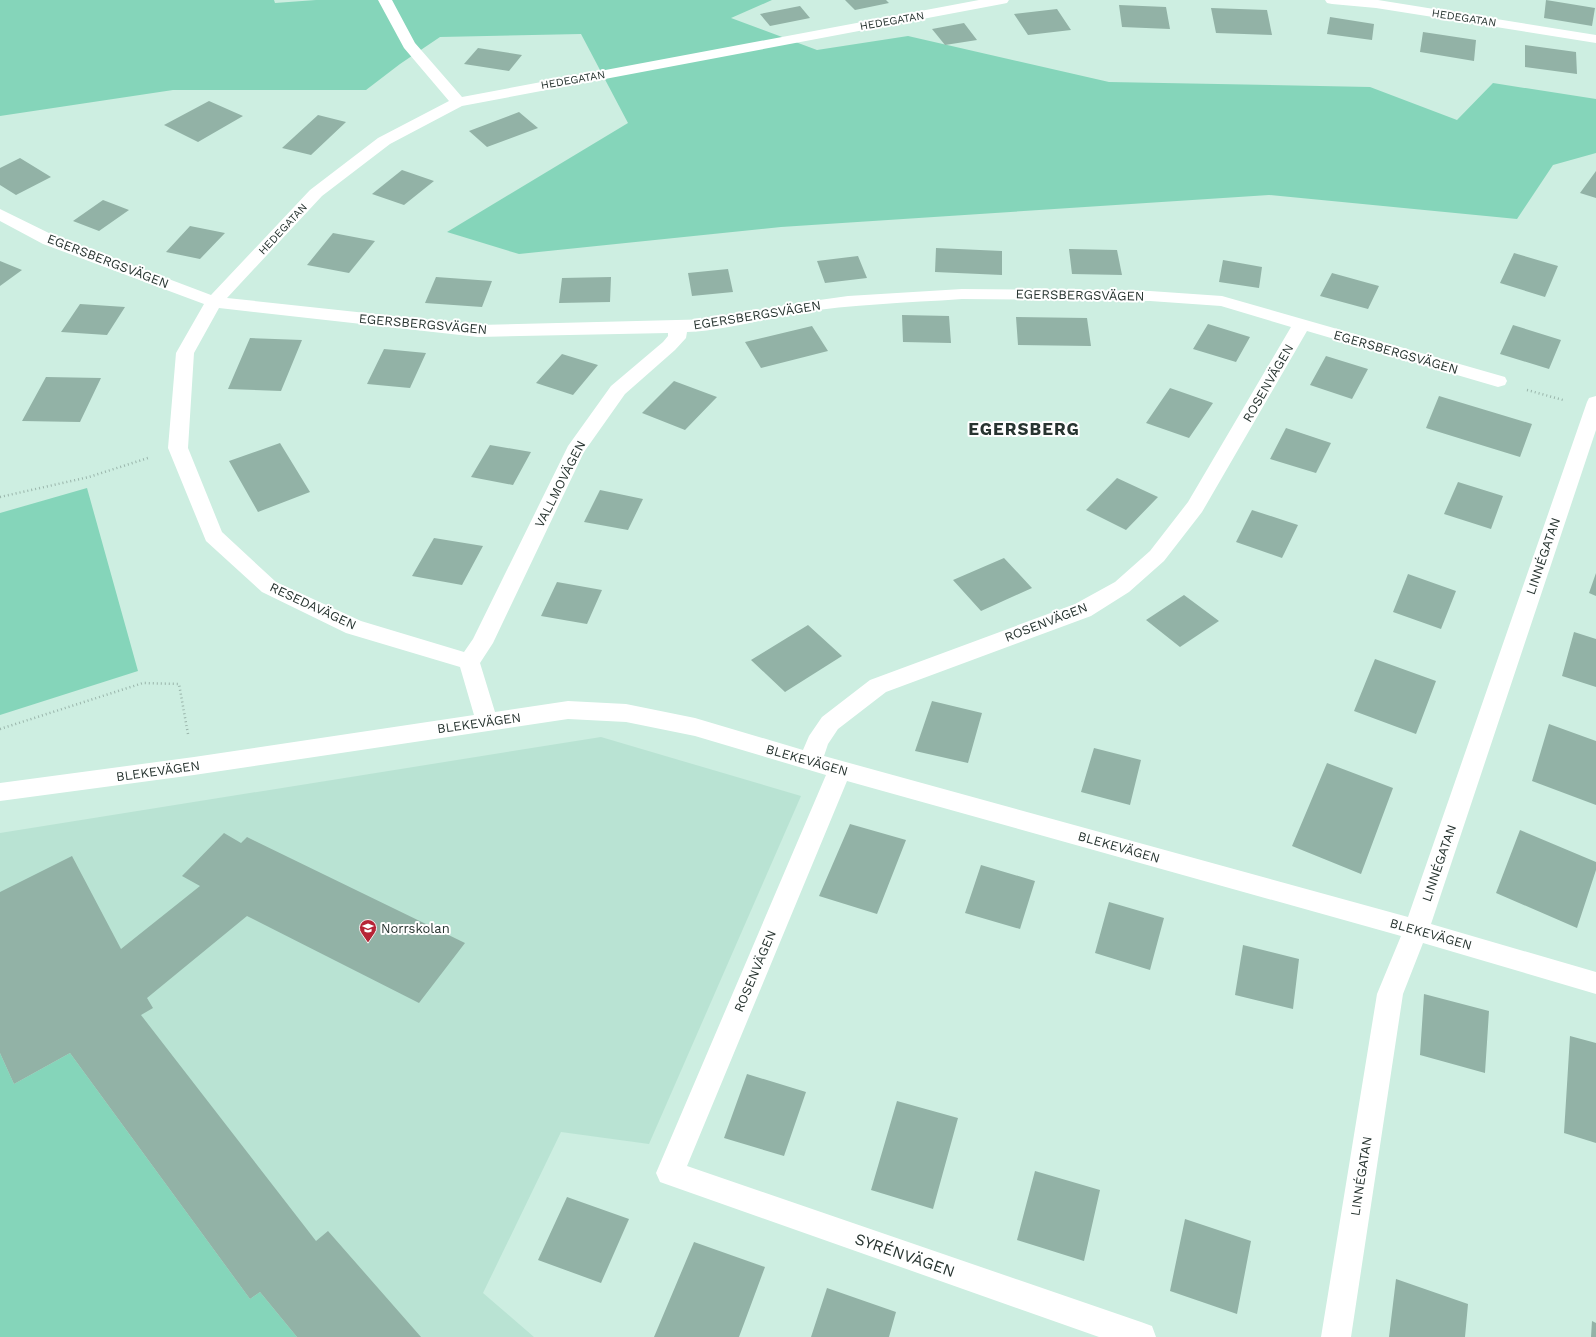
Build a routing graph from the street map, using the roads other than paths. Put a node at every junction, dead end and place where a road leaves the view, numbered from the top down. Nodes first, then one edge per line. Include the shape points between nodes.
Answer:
1 (385, 0) edge
2 (1002, 0) edge
3 (1332, 0) edge
4 (1375, 2) edge
5 (1596, 39) edge
6 (458, 102) junction
7 (0, 214) edge
8 (214, 302) junction
9 (1302, 324) junction
10 (678, 327) junction
11 (1498, 382) road end
12 (1595, 407) edge
13 (469, 662) junction
14 (487, 722) junction
15 (811, 762) junction
16 (840, 769) junction
17 (0, 792) edge
18 (1416, 930) junction
19 (1596, 983) edge
20 (670, 1173) joint
21 (1141, 1337) edge
22 (1336, 1337) edge

1 - 6 street via 409,45
2 - 6 street, HEDEGATAN
3 - 4 street, HEDEGATAN
4 - 5 street, HEDEGATAN
6 - 8 street, HEDEGATAN via 384,141 316,193
7 - 8 street, EGERSBERGSVÄGEN via 49,240
8 - 10 street, EGERSBERGSVÄGEN via 478,331
8 - 13 street, RESEDAVÄGEN via 184,353 178,448 213,536 268,587 354,627
9 - 10 street, EGERSBERGSVÄGEN via 1222,301 1184,297 962,294 848,301 798,308 716,325
9 - 11 street, EGERSBERGSVÄGEN
9 - 15 street, ROSENVÄGEN via 1195,508 1157,556 1122,587 1083,610 878,686 830,723 817,742
10 - 13 street, VALLMOVÄGEN via 676,338 669,346 618,390 575,451 482,643
12 - 18 street, LINNÉGATAN
13 - 14 street
14 - 15 street, BLEKEVÄGEN via 568,710 626,713 695,727
14 - 17 street, BLEKEVÄGEN
15 - 16 street, BLEKEVÄGEN
16 - 18 street, BLEKEVÄGEN
16 - 20 street, ROSENVÄGEN
18 - 19 street, BLEKEVÄGEN
18 - 22 street, LINNÉGATAN via 1390,994
20 - 21 street, SYRÉNVÄGEN

